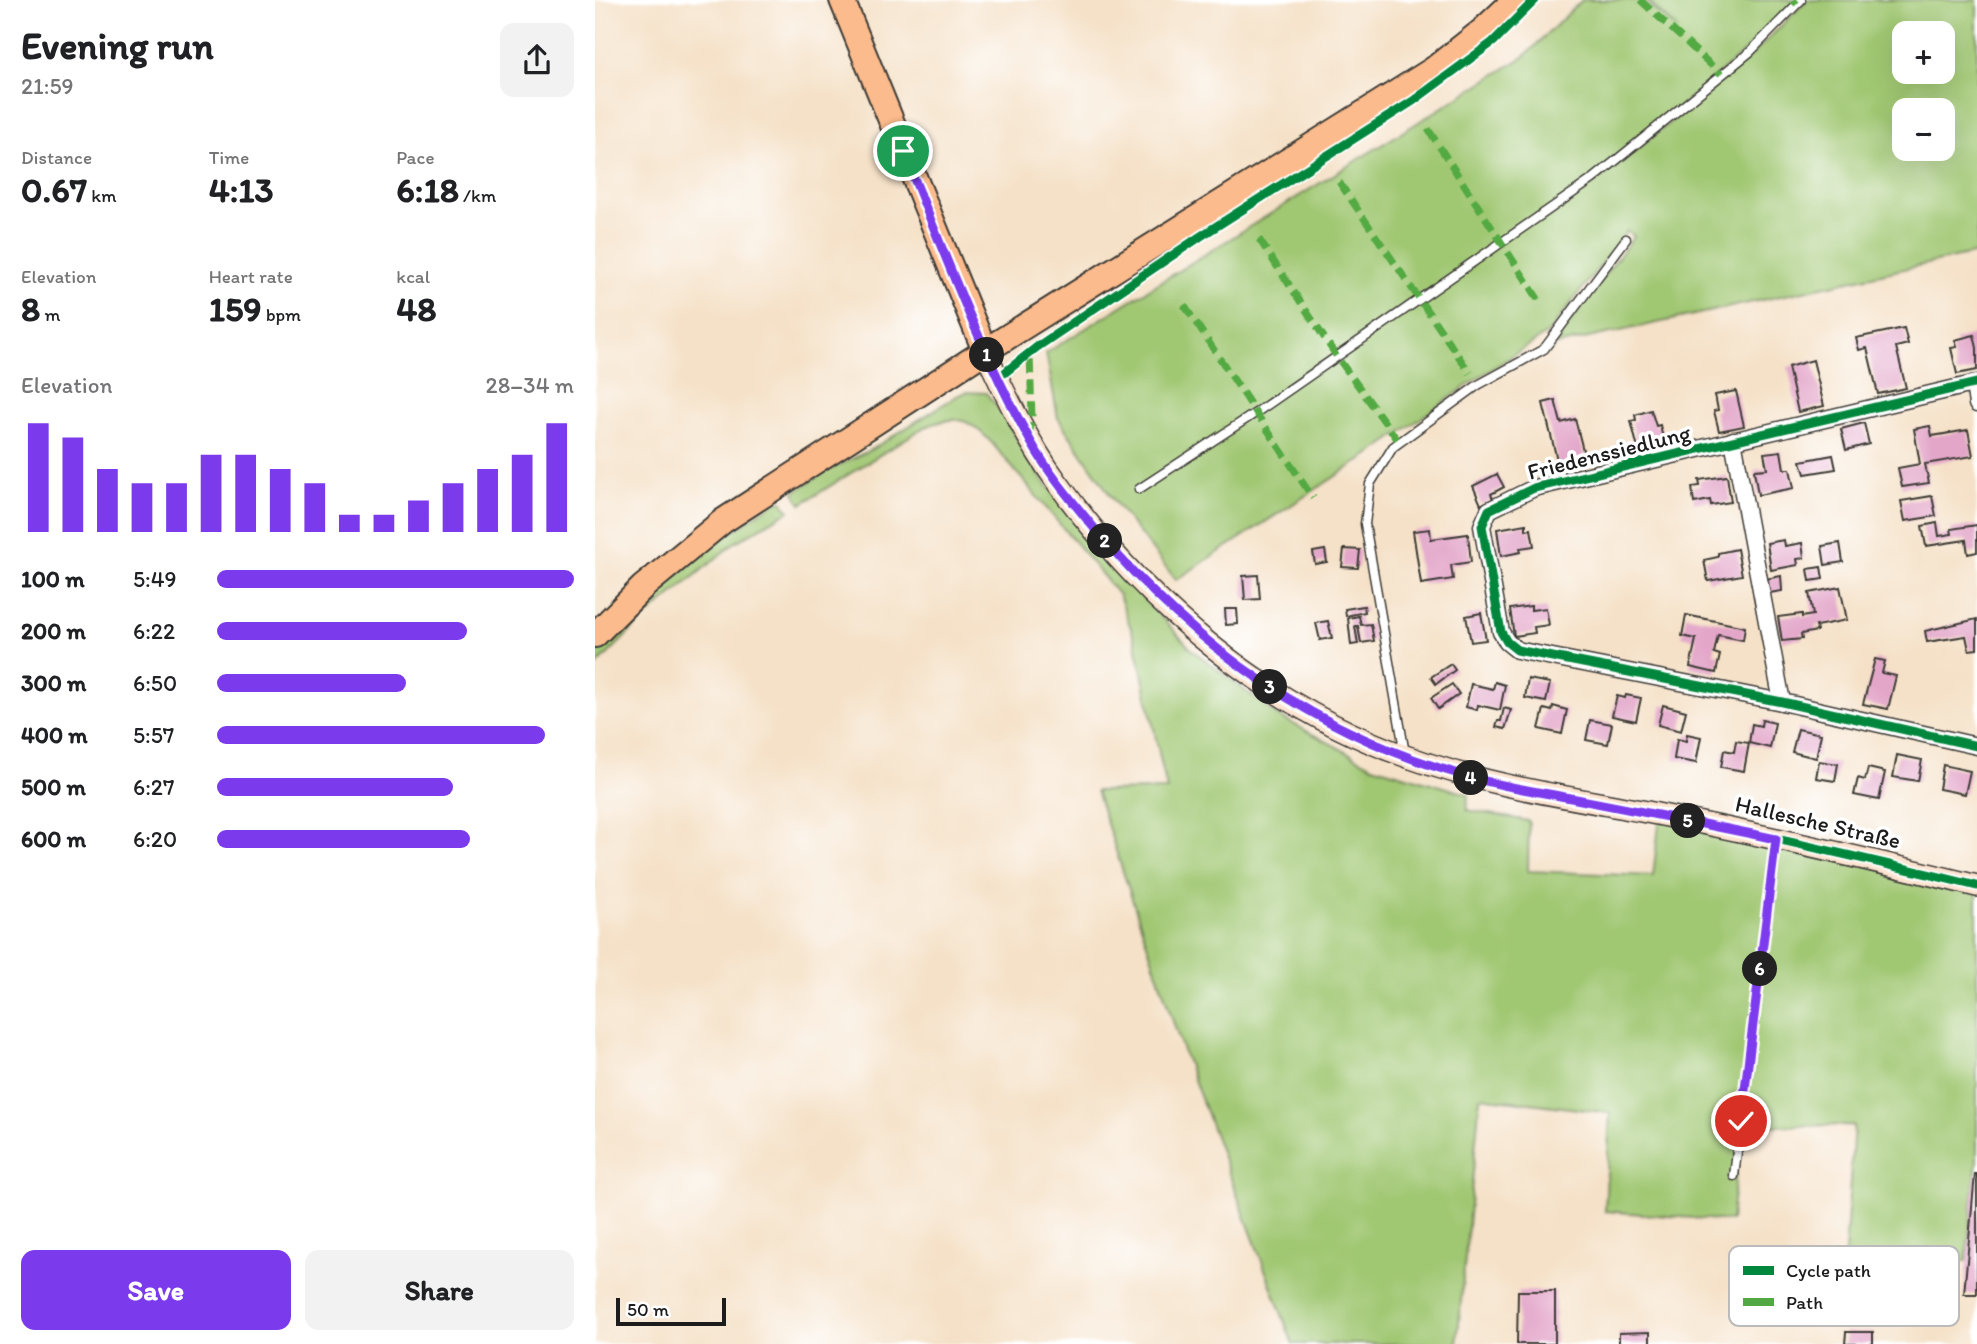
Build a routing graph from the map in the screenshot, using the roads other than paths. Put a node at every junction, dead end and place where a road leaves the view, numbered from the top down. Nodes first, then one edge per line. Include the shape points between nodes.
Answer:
1 (842, 0) edge
2 (1515, 0) edge
3 (1801, 0) edge
4 (1626, 239) dead end
5 (985, 351) junction
6 (1975, 383) edge
7 (1977, 404) edge
8 (1734, 440) junction
9 (1139, 489) dead end
10 (595, 635) edge
11 (1782, 702) junction
12 (1977, 746) edge
13 (1405, 757) junction
14 (1776, 839) junction
15 (1977, 886) edge
16 (1734, 1176) dead end

1 - 5 main road
2 - 5 main road via 1434,69
3 - 9 lane via 1750,52 1593,179
4 - 13 lane via 1544,349 1478,385 1393,447 1370,484 1365,524
5 - 10 main road via 723,521 643,587
5 - 13 street, Hallesche Straße via 1032,443 1073,502 1148,589 1239,667 1335,726
6 - 7 street, Friedenssiedlung
6 - 8 street, Friedenssiedlung
8 - 11 street
8 - 11 street, Friedenssiedlung via 1534,488 1489,510 1482,526 1501,632 1517,650
11 - 12 street, Friedenssiedlung
13 - 14 street, Hallesche Straße via 1470,778
14 - 15 street, Hallesche Straße
14 - 16 lane

